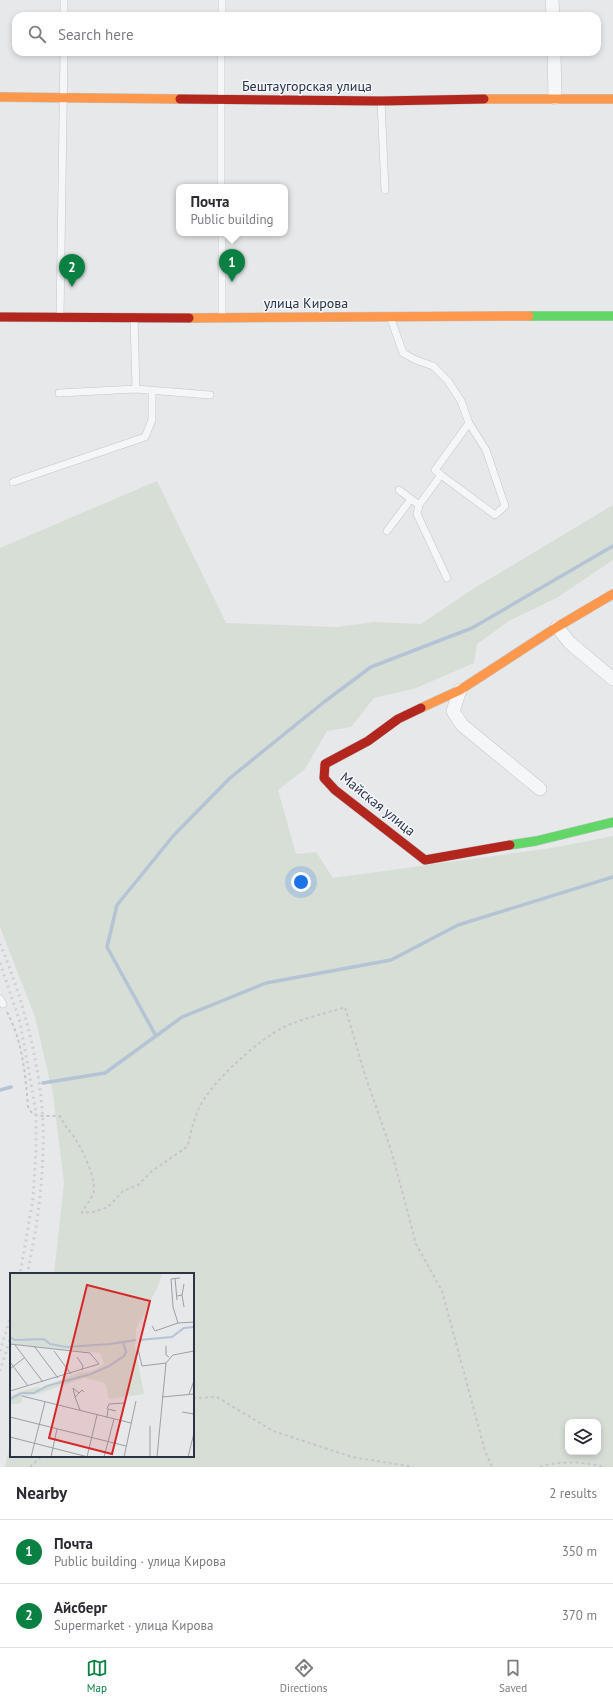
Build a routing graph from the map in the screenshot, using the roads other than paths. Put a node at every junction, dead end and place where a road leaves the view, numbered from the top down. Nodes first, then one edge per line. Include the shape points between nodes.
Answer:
1 (64, 0) edge
2 (222, 0) edge
3 (552, 0) edge
4 (64, 12) edge
5 (222, 12) edge
6 (553, 12) edge
7 (64, 56) edge
8 (221, 56) edge
9 (554, 56) edge
10 (0, 97) edge
11 (64, 98) junction
12 (555, 98) junction
13 (613, 99) edge
14 (220, 100) junction
15 (381, 101) junction
16 (221, 184) edge
17 (385, 190) dead end
18 (222, 236) edge
19 (0, 316) edge
20 (613, 316) edge
21 (222, 317) junction
22 (391, 317) junction
23 (60, 318) junction
24 (134, 318) junction
25 (136, 389) junction
26 (152, 390) junction
27 (59, 393) dead end
28 (210, 395) dead end
29 (468, 423) junction
30 (440, 475) junction
31 (13, 482) dead end
32 (399, 490) dead end
33 (411, 499) junction
34 (419, 505) junction
35 (387, 531) dead end
36 (447, 578) dead end
37 (613, 594) edge
38 (556, 627) junction
39 (613, 679) edge
40 (460, 690) junction
41 (540, 789) dead end
42 (613, 822) edge

1 - 4 lane
2 - 5 lane
3 - 6 street
7 - 11 lane
8 - 14 lane
9 - 12 street
10 - 11 street, Бештаугорская улица
11 - 14 street, Бештаугорская улица
11 - 23 lane
12 - 13 street, Бештаугорская улица
12 - 15 street, Бештаугорская улица
14 - 15 street, Бештаугорская улица
14 - 16 lane
15 - 17 lane
18 - 21 lane
19 - 23 street, улица Кирова
20 - 22 street, улица Кирова
21 - 22 street, улица Кирова
21 - 24 street, улица Кирова
22 - 29 lane via 403,353 433,366 448,381 461,401
23 - 24 street, улица Кирова
24 - 25 lane
25 - 26 lane
25 - 27 lane
26 - 28 lane
26 - 31 lane via 152,420 145,438
29 - 30 lane via 435,470
29 - 30 lane via 486,450 505,506 495,515
30 - 34 lane
32 - 33 lane
33 - 34 lane
33 - 35 lane
34 - 36 lane via 417,514
37 - 38 street
38 - 39 street via 570,643
38 - 40 street
40 - 41 street via 453,711 462,725
40 - 42 street, Майская улица via 398,719 368,741 325,764 324,778 425,860 536,841

